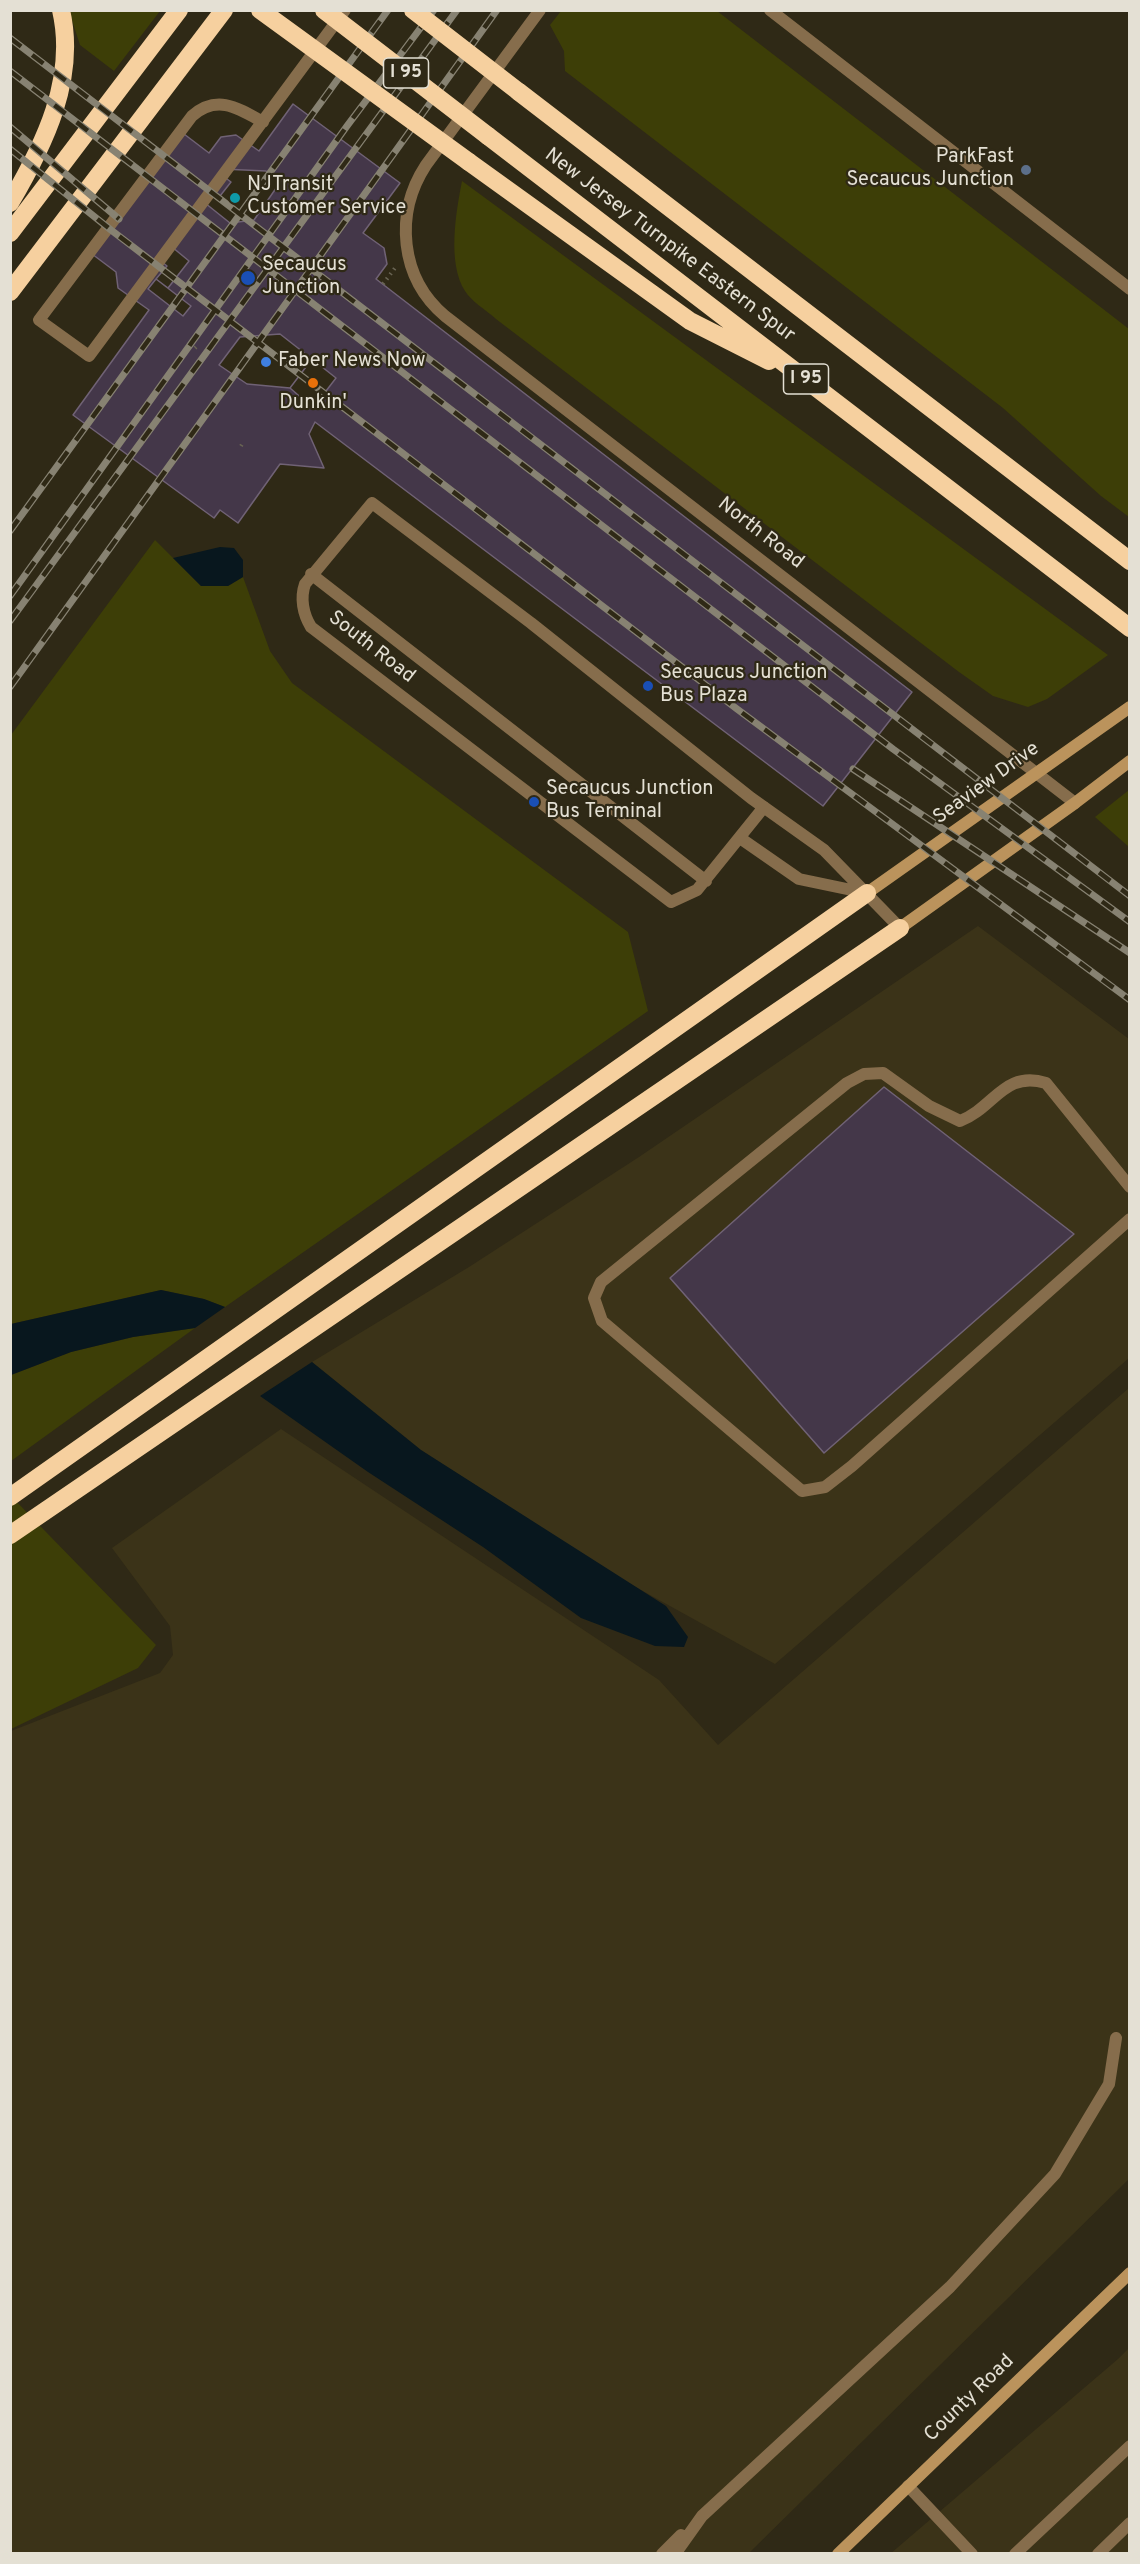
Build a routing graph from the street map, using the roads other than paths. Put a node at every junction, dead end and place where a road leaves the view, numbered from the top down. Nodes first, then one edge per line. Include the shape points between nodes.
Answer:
1 (61, 10) edge
2 (179, 10) edge
3 (224, 10) edge
4 (260, 10) edge
5 (324, 10) edge
6 (345, 10) edge
7 (413, 10) edge
8 (540, 10) edge
9 (770, 10) edge
10 (263, 122) junction
11 (10, 203) edge
12 (10, 233) edge
13 (1130, 289) edge
14 (10, 292) edge
15 (808, 381) junction
16 (1130, 561) edge
17 (311, 574) junction
18 (1126, 625) edge
19 (1130, 707) edge
20 (1130, 761) edge
21 (1036, 772) junction
22 (1075, 803) junction
23 (764, 807) junction
24 (740, 838) junction
25 (706, 881) junction
26 (867, 893) junction
27 (900, 928) junction
28 (1130, 1187) edge
29 (1130, 1219) edge
30 (10, 1497) edge
31 (10, 1535) edge
32 (1116, 2038) dead end
33 (1130, 2273) edge
34 (1130, 2446) edge
35 (908, 2486) junction
36 (702, 2516) junction
37 (1130, 2523) edge
38 (662, 2553) edge
39 (675, 2553) edge
40 (838, 2553) edge
41 (972, 2553) edge
42 (1015, 2553) edge
43 (1098, 2553) edge

1 - 11 highway via 66,58 60,95
2 - 12 highway
3 - 14 highway
4 - 15 highway, bridge via 690,321
5 - 15 highway, New Jersey Turnpike Eastern Spur / I 95, bridge
6 - 10 lane
7 - 16 highway, New Jersey Turnpike Eastern Spur / I 95, bridge
8 - 21 lane, North Road via 415,184 406,217 405,240 423,292 445,316
9 - 13 lane
10 - 10 lane via 89,357 39,320 192,116 218,103 229,104
15 - 18 highway, New Jersey Turnpike Eastern Spur / I 95
17 - 23 lane, South Road via 372,503
17 - 25 lane
17 - 25 lane, South Road via 302,592 304,612 311,627 671,902 690,896
19 - 21 main road, Seaview Drive
20 - 22 main road
21 - 22 lane, North Road
21 - 26 main road, Seaview Drive
22 - 27 main road
23 - 24 lane, South Road
23 - 26 lane, South Road via 824,850
24 - 25 lane, South Road
24 - 26 lane via 799,879
26 - 27 lane, South Road
26 - 30 highway
27 - 31 highway
28 - 29 lane via 1046,1083 1032,1079 1013,1083 996,1094 985,1108 960,1121 929,1106 883,1074 864,1074 847,1083 601,1282 594,1298 602,1321 802,1491 825,1487 852,1466
32 - 36 lane via 1109,2084 1054,2175 950,2287
33 - 35 main road, County Road
34 - 42 lane
35 - 40 main road, County Road
35 - 41 lane
36 - 38 lane
36 - 39 lane
37 - 43 lane

